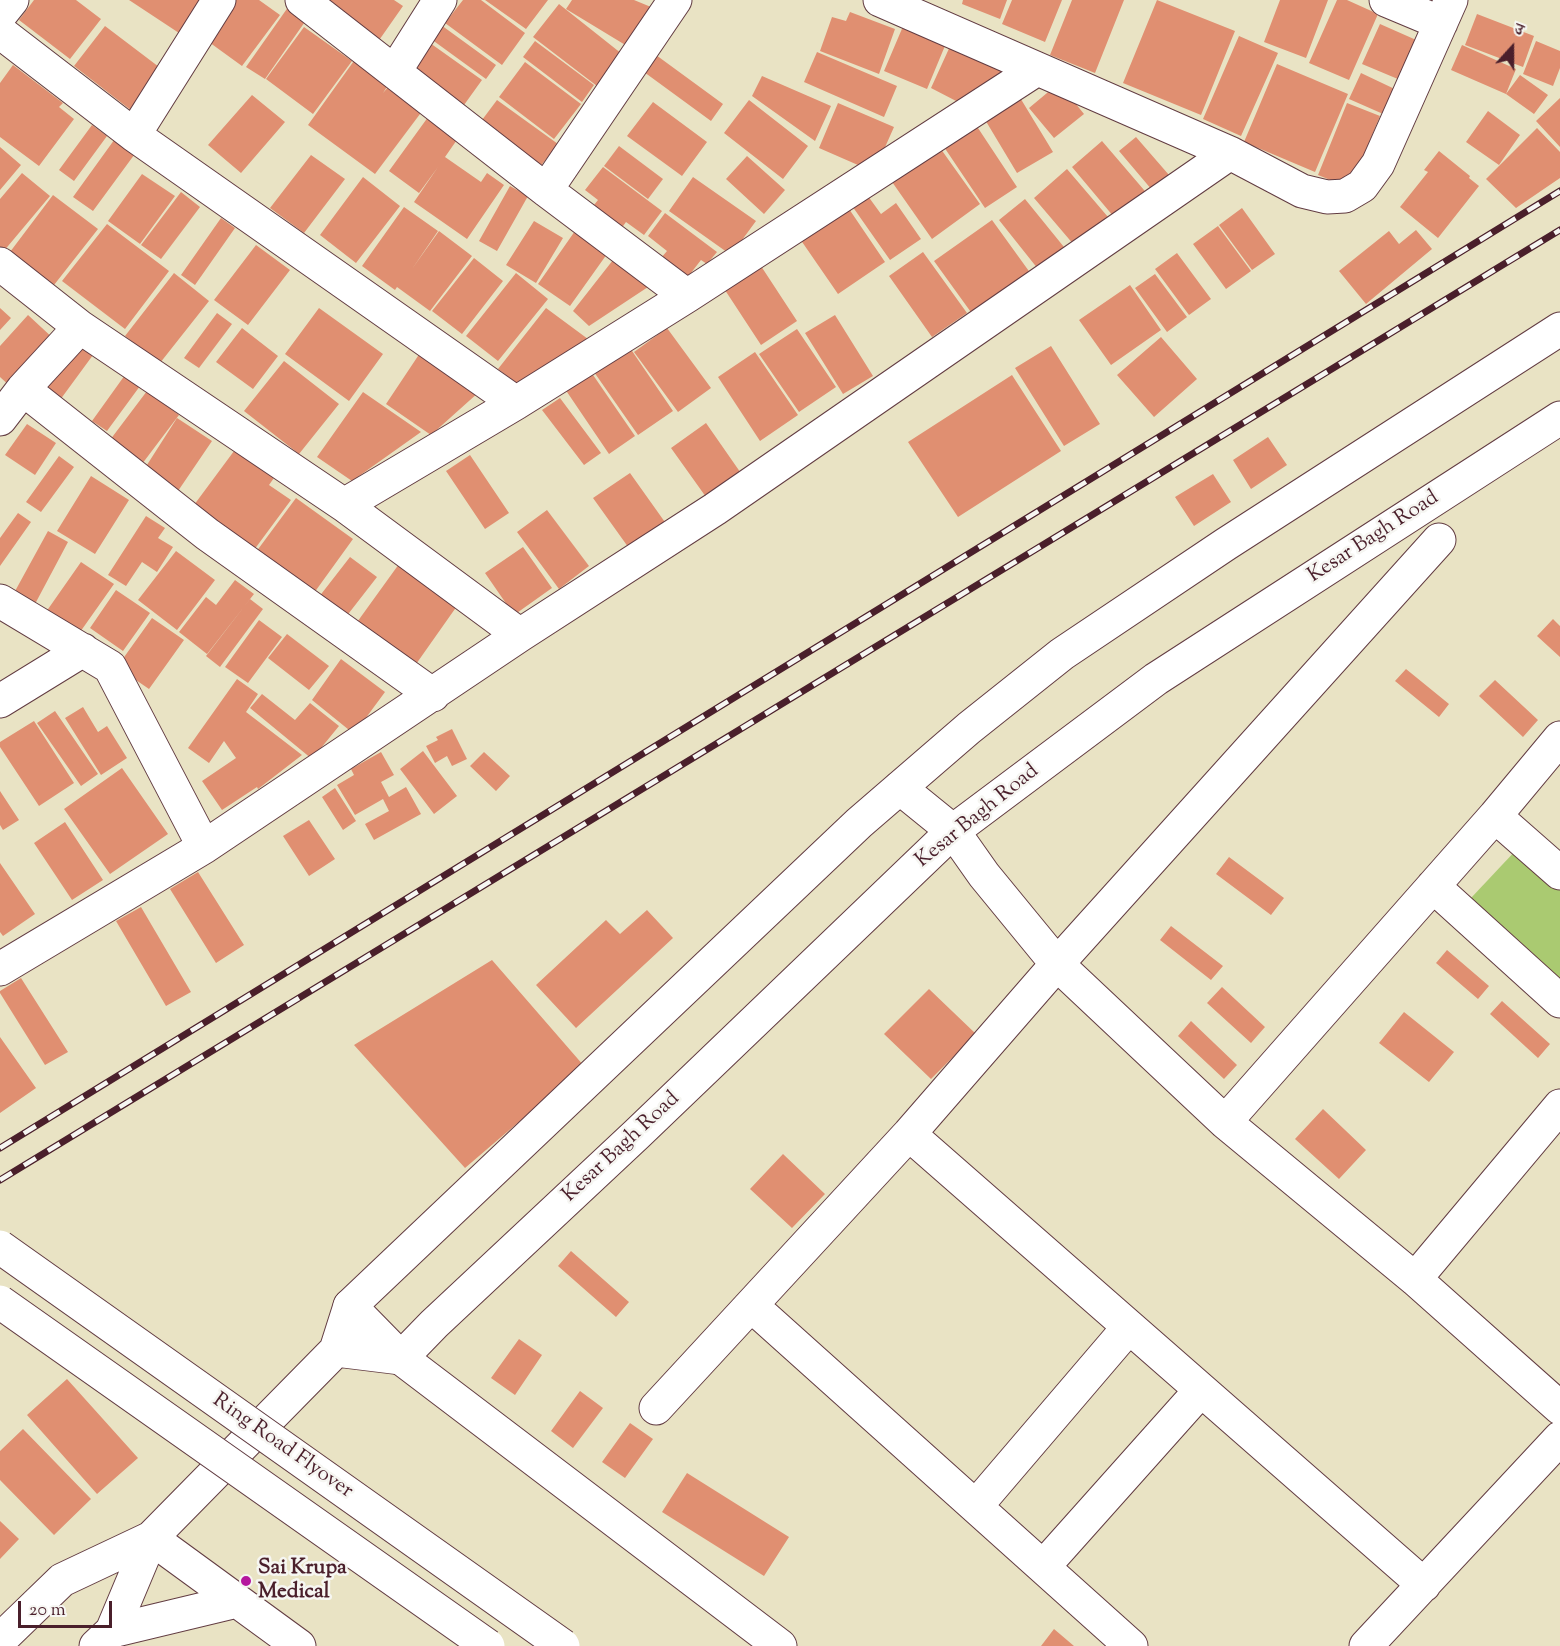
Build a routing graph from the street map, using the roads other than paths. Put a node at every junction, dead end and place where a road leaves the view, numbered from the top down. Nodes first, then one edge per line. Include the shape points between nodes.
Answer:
1 (12, 0) edge
2 (219, 0) edge
3 (302, 0) edge
4 (440, 0) edge
5 (675, 0) edge
6 (880, 0) edge
7 (1386, 0) edge
8 (1446, 12) edge
9 (0, 15) edge
10 (0, 32) edge
11 (1037, 69) junction
12 (395, 71) junction
13 (134, 135) junction
14 (1230, 153) junction
15 (546, 190) junction
16 (0, 264) edge
17 (687, 296) junction
18 (80, 327) junction
19 (1560, 329) edge
20 (23, 389) junction
21 (516, 403) junction
22 (0, 419) edge
23 (1556, 429) edge
24 (344, 506) junction
25 (1439, 540) dead end
26 (0, 601) edge
27 (520, 635) junction
28 (83, 650) junction
29 (433, 695) junction
30 (0, 701) edge
31 (1560, 738) edge
32 (900, 788) junction
33 (1495, 816) junction
34 (953, 831) junction
35 (204, 847) junction
36 (1560, 873) edge
37 (1433, 886) junction
38 (1057, 964) junction
39 (0, 969) edge
40 (1560, 1002) edge
41 (1560, 1106) edge
42 (1225, 1122) junction
43 (909, 1134) junction
44 (0, 1247) edge
45 (1415, 1279) junction
46 (0, 1302) edge
47 (350, 1306) junction
48 (752, 1306) junction
49 (1129, 1327) junction
50 (336, 1350) junction
51 (401, 1358) junction
52 (1201, 1389) junction
53 (656, 1408) dead end
54 (1560, 1408) edge
55 (1560, 1438) edge
56 (976, 1506) junction
57 (151, 1538) junction
58 (1043, 1567) junction
59 (1424, 1585) junction
60 (237, 1601) junction
61 (104, 1639) edge
62 (0, 1640) edge
63 (298, 1646) edge
64 (488, 1646) edge
65 (563, 1646) edge
66 (780, 1646) edge
67 (1131, 1646) edge
68 (1366, 1646) edge

1 - 9 main road
2 - 13 main road
3 - 12 main road
4 - 12 main road
5 - 15 main road
6 - 11 main road
7 - 8 main road
8 - 14 main road via 1378,164 1362,186 1345,196 1327,197 1302,191
10 - 13 main road
11 - 14 main road
11 - 17 main road
12 - 15 main road
13 - 21 main road
14 - 27 main road via 715,509
15 - 17 main road
16 - 18 main road
17 - 21 main road
18 - 20 main road
18 - 24 main road
19 - 32 main road via 1062,654
20 - 22 main road
20 - 29 main road via 207,534
21 - 24 main road
23 - 34 main road, Kesar Bagh Road via 1156,679
24 - 27 main road
25 - 38 main road
26 - 28 main road
27 - 29 main road
28 - 30 main road
28 - 35 main road via 110,667
29 - 35 main road
31 - 33 main road
32 - 34 main road
32 - 47 main road
33 - 36 main road
33 - 37 main road
34 - 38 main road
34 - 51 main road, Kesar Bagh Road
35 - 39 main road
37 - 40 main road
37 - 42 main road
38 - 42 main road
38 - 43 main road
41 - 45 main road
42 - 45 main road
43 - 48 main road
43 - 49 main road
44 - 65 main road, Ring Road Flyover, bridge
45 - 54 main road
46 - 64 main road, Ring Road Flyover, bridge
47 - 50 main road
47 - 51 main road
48 - 53 main road
48 - 56 main road
49 - 52 main road
49 - 56 main road
50 - 51 main road
50 - 57 main road
51 - 66 main road
52 - 58 main road
52 - 59 main road
55 - 59 main road
56 - 58 main road
57 - 60 main road
57 - 61 main road
57 - 62 main road via 62,1580
58 - 67 main road
59 - 68 main road
60 - 61 main road
60 - 63 main road

